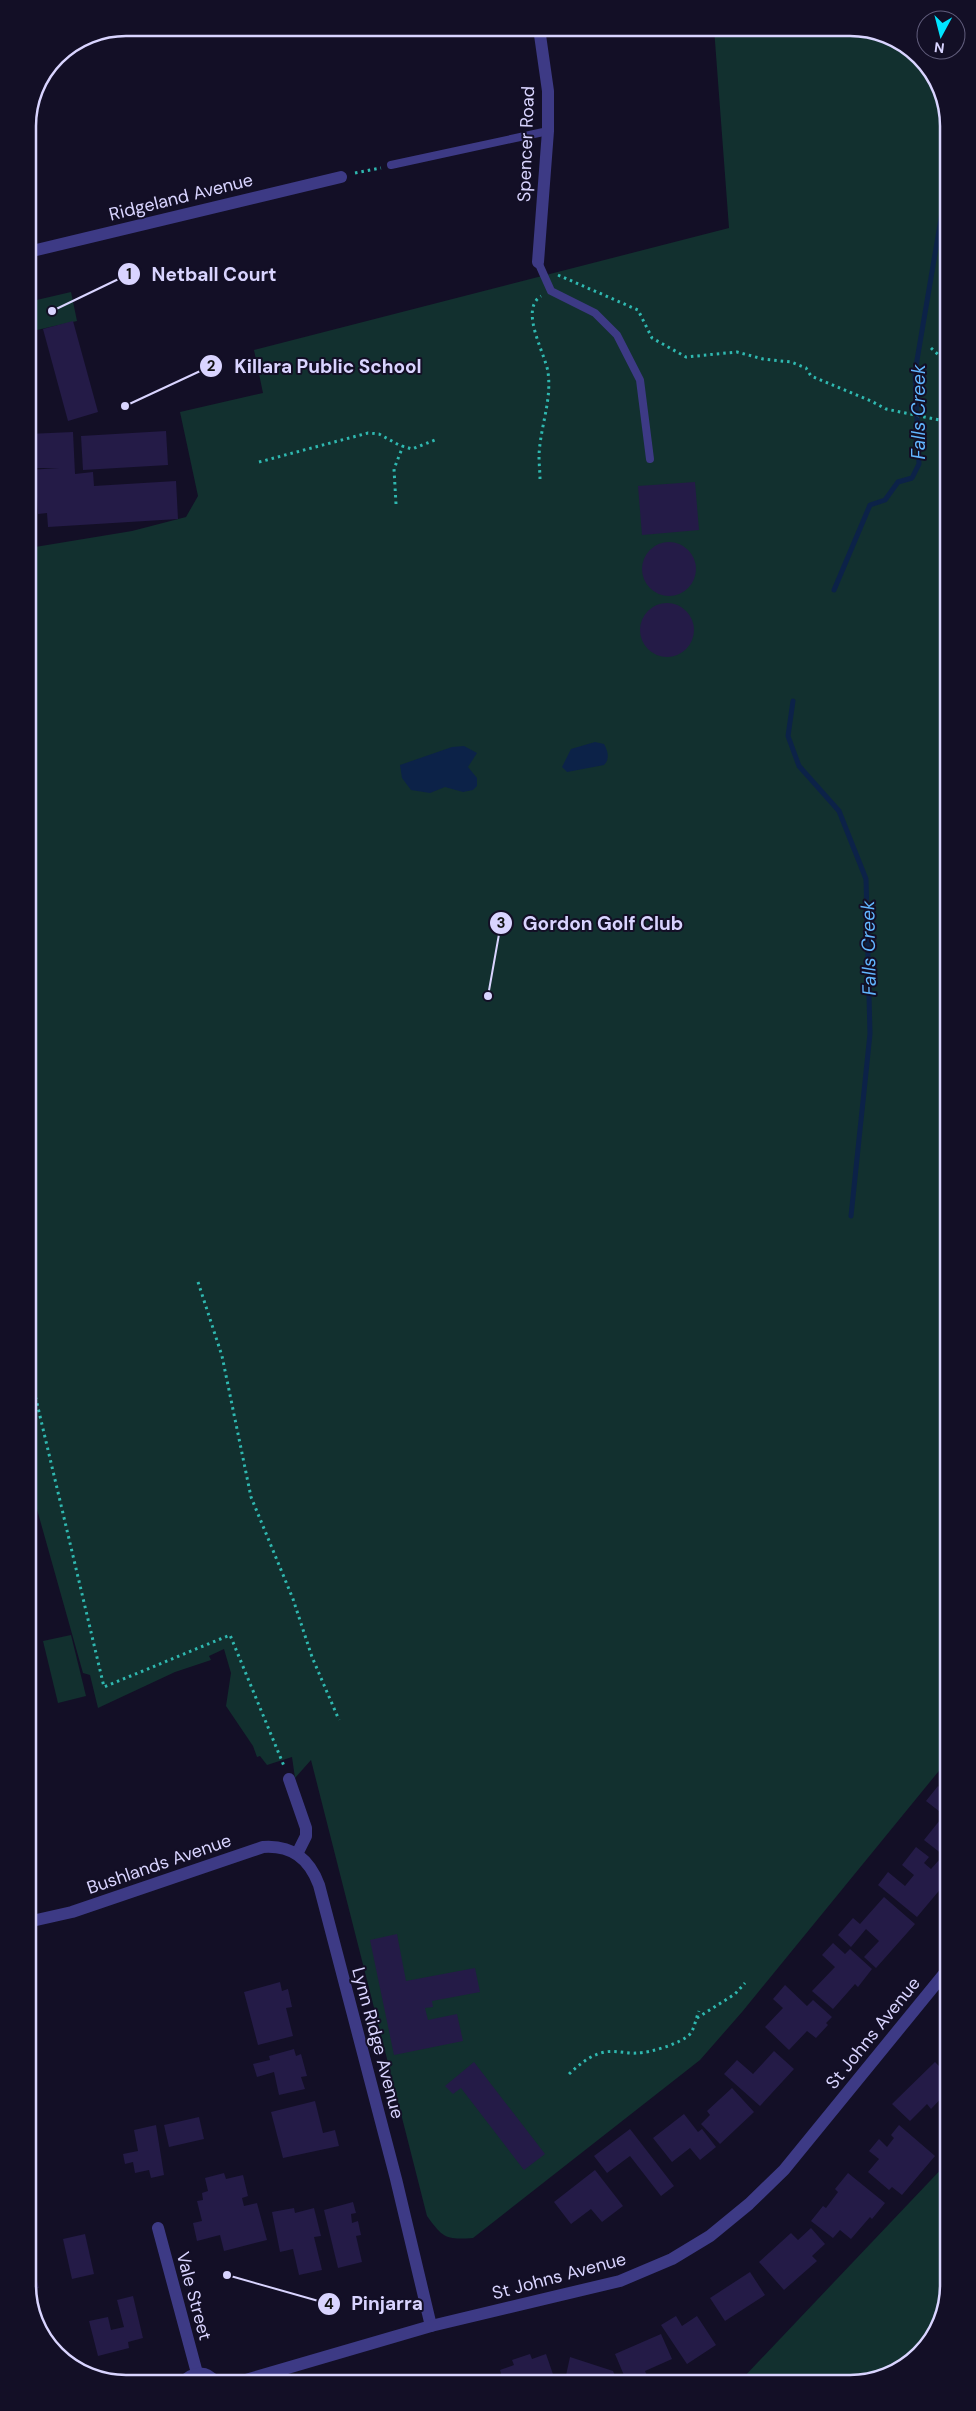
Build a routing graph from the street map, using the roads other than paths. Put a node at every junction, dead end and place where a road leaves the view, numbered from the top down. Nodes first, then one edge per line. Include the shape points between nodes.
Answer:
1 (540, 36) edge
2 (548, 131) junction
3 (391, 165) road end
4 (341, 176) road end
5 (36, 250) edge
6 (538, 262) joint
7 (650, 460) dead end
8 (289, 1779) road end
9 (297, 1854) junction
10 (36, 1920) edge
11 (940, 1979) edge
12 (158, 2228) dead end
13 (431, 2326) junction
14 (197, 2373) junction
15 (191, 2375) edge
16 (207, 2375) edge
17 (263, 2375) edge

1 - 2 street, Spencer Road via 548,91
2 - 3 lane
2 - 6 street, Spencer Road
4 - 5 street, Ridgeland Avenue
6 - 7 lane via 550,291 595,313 617,335 640,380
8 - 9 street via 306,1828 306,1836
9 - 10 street, Bushlands Avenue via 276,1846 263,1846 72,1912
9 - 13 street, Lynn Ridge Avenue via 314,1872 319,1884
11 - 13 street, St Johns Avenue via 784,2170 710,2236 672,2259 620,2281
12 - 14 street, Vale Street
13 - 17 street, St Johns Avenue
14 - 15 street
14 - 16 street

